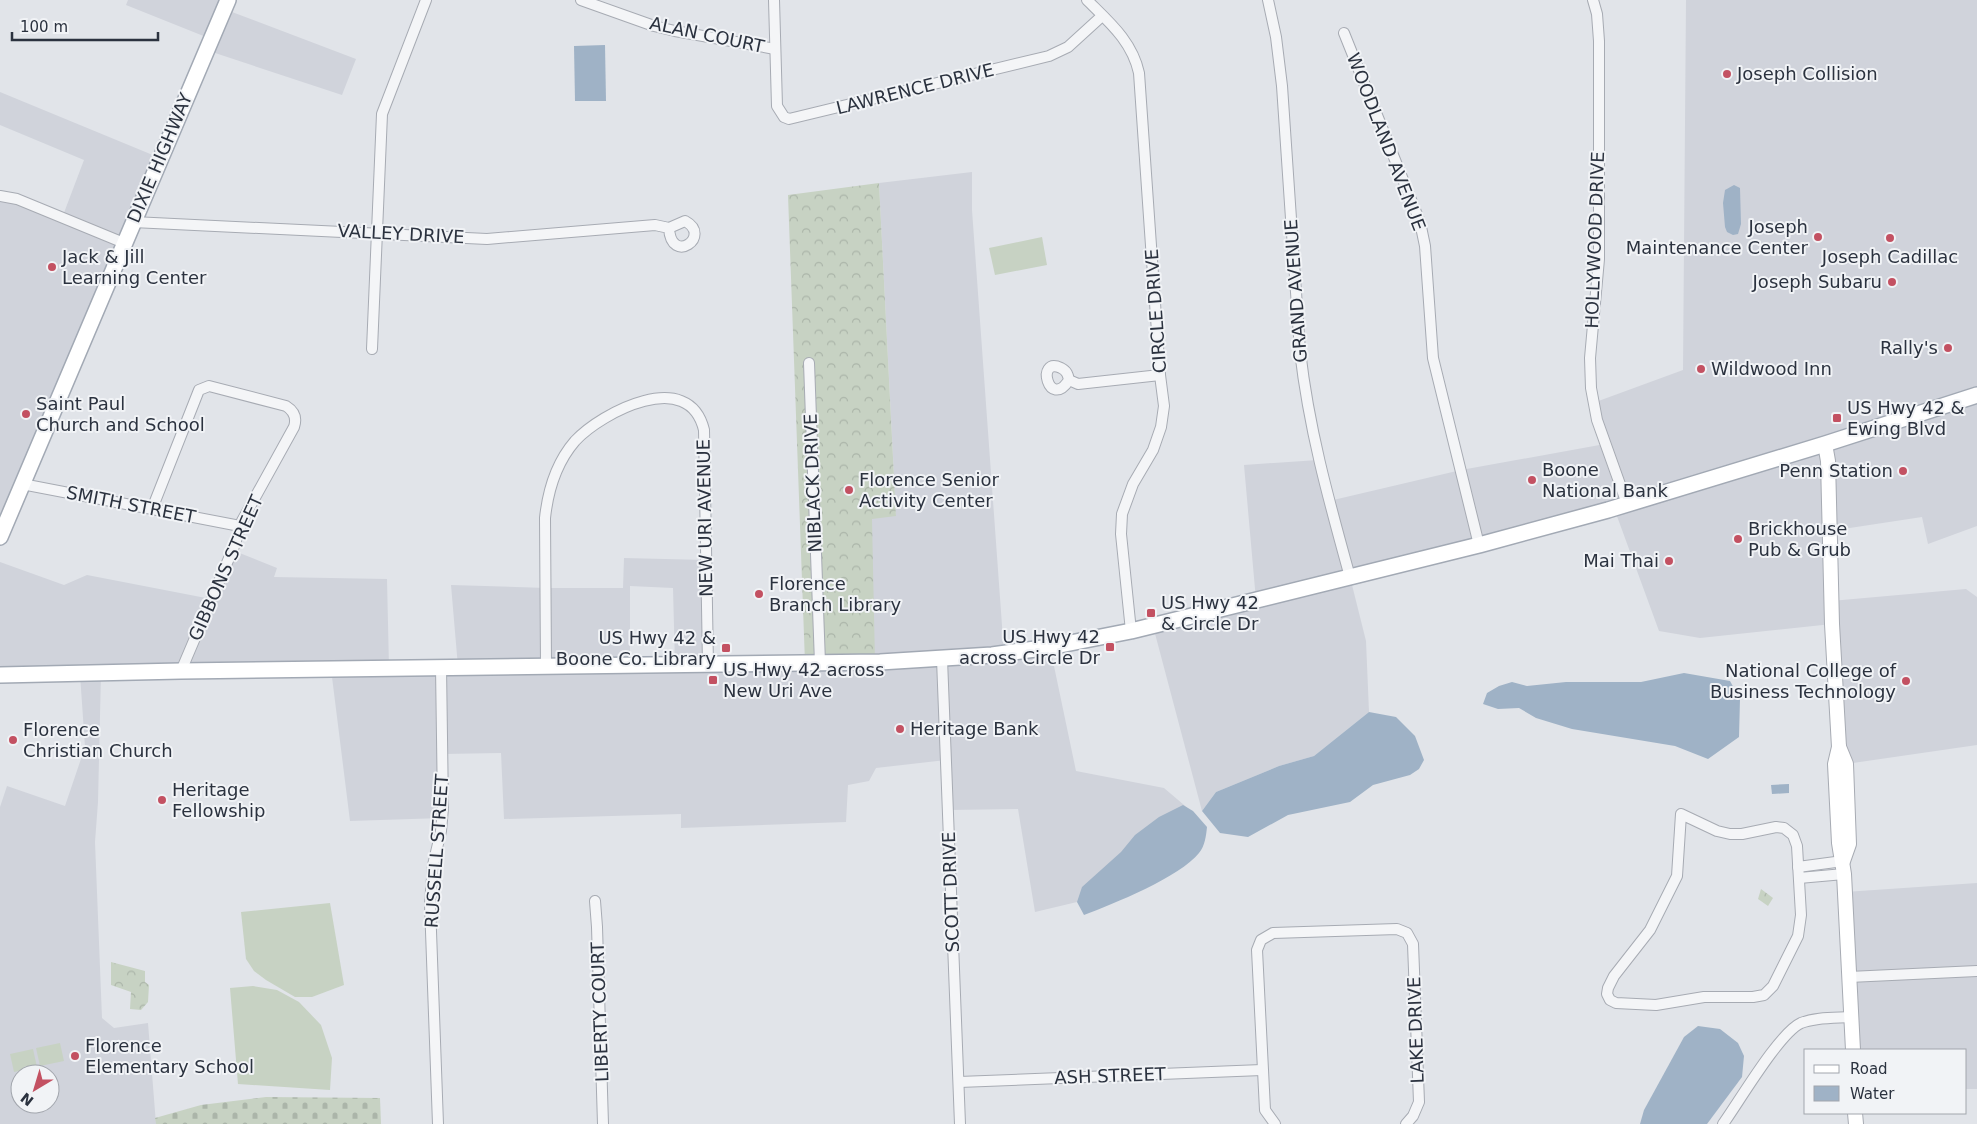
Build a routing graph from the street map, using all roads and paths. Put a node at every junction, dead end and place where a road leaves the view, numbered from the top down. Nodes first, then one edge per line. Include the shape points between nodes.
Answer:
1 (228, 0) edge
2 (426, 0) edge
3 (581, 0) edge
4 (774, 0) edge
5 (1086, 0) edge
6 (1268, 0) edge
7 (1593, 0) edge
8 (1102, 16) junction
9 (1344, 34) dead end
10 (775, 49) junction
11 (0, 196) edge
12 (133, 222) junction
13 (669, 228) dead end
14 (377, 233) junction
15 (124, 242) junction
16 (372, 349) dead end
17 (809, 363) dead end
18 (1160, 375) junction
19 (1069, 380) dead end
20 (1977, 395) edge
21 (1825, 444) junction
22 (22, 484) junction
23 (1626, 504) junction
24 (152, 509) junction
25 (240, 526) junction
26 (0, 537) edge
27 (1479, 545) junction
28 (1350, 578) junction
29 (1132, 631) junction
30 (942, 659) junction
31 (820, 663) junction
32 (708, 664) junction
33 (546, 666) junction
34 (441, 667) junction
35 (181, 671) junction
36 (0, 676) edge
37 (1798, 867) junction
38 (1844, 867) junction
39 (1799, 878) junction
40 (595, 901) dead end
41 (1977, 972) edge
42 (1849, 977) junction
43 (1851, 1017) junction
44 (1852, 1049) edge
45 (1262, 1070) junction
46 (959, 1082) junction
47 (438, 1124) edge
48 (603, 1124) edge
49 (960, 1124) edge
50 (1275, 1124) edge
51 (1406, 1124) edge
52 (1724, 1124) edge

1 - 12 main road, DIXIE HIGHWAY
2 - 14 street via 382,114
3 - 10 street, ALAN COURT via 654,26
4 - 10 street, LAWRENCE DRIVE
5 - 8 street, CIRCLE DRIVE
6 - 28 street, GRAND AVENUE via 1282,86 1304,386 1318,460
7 - 23 street, HOLLYWOOD DRIVE via 1599,42 1599,259 1590,358 1591,388 1597,420
8 - 10 street, LAWRENCE DRIVE via 1068,47 1049,56 795,119 784,117 777,106
8 - 18 street, CIRCLE DRIVE via 1131,48 1139,72
9 - 27 street, WOODLAND AVENUE via 1420,222 1425,246 1434,358
11 - 15 street via 16,199
12 - 14 street, VALLEY DRIVE
12 - 15 main road, DIXIE HIGHWAY
13 - 14 street, VALLEY DRIVE via 655,225 487,238
14 - 16 street
15 - 22 main road, DIXIE HIGHWAY
17 - 31 street, NIBLACK DRIVE
18 - 19 street via 1078,384
18 - 29 street, CIRCLE DRIVE via 1164,406 1162,427 1133,484 1122,514 1121,534
20 - 21 main road
21 - 23 main road
21 - 38 street via 1840,747 1846,764 1849,844
22 - 24 street, SMITH STREET
22 - 26 main road, DIXIE HIGHWAY
23 - 27 main road
24 - 25 street, SMITH STREET
24 - 25 street, GIBBONS STREET via 199,390 209,386 286,406 296,419
25 - 35 street, GIBBONS STREET
27 - 28 main road
28 - 29 main road
29 - 30 main road via 1050,648
30 - 31 main road
30 - 46 street, SCOTT DRIVE
31 - 32 main road
32 - 33 main road
32 - 33 street, NEW URI AVENUE via 704,430 699,417 689,406 676,400 660,399 631,404 602,418 575,441 556,470 545,518
33 - 34 main road
34 - 35 main road
34 - 47 street, RUSSELL STREET via 443,808 430,904
35 - 36 main road
37 - 38 street
37 - 39 street
37 - 39 street via 1796,840 1784,828 1730,834 1681,814 1677,876 1650,930 1610,982 1608,997 1616,1003 1656,1005 1704,997 1764,995 1773,986 1798,936 1801,919
38 - 39 street
38 - 42 street
40 - 48 street, LIBERTY COURT
41 - 42 street
42 - 43 street
43 - 44 street
43 - 52 street via 1814,1019 1790,1031
45 - 46 street, ASH STREET
45 - 50 street via 1265,1110
45 - 51 street, LAKE DRIVE via 1257,950 1261,940 1273,933 1397,929 1407,933 1413,944 1419,1102
46 - 49 street, SCOTT DRIVE

